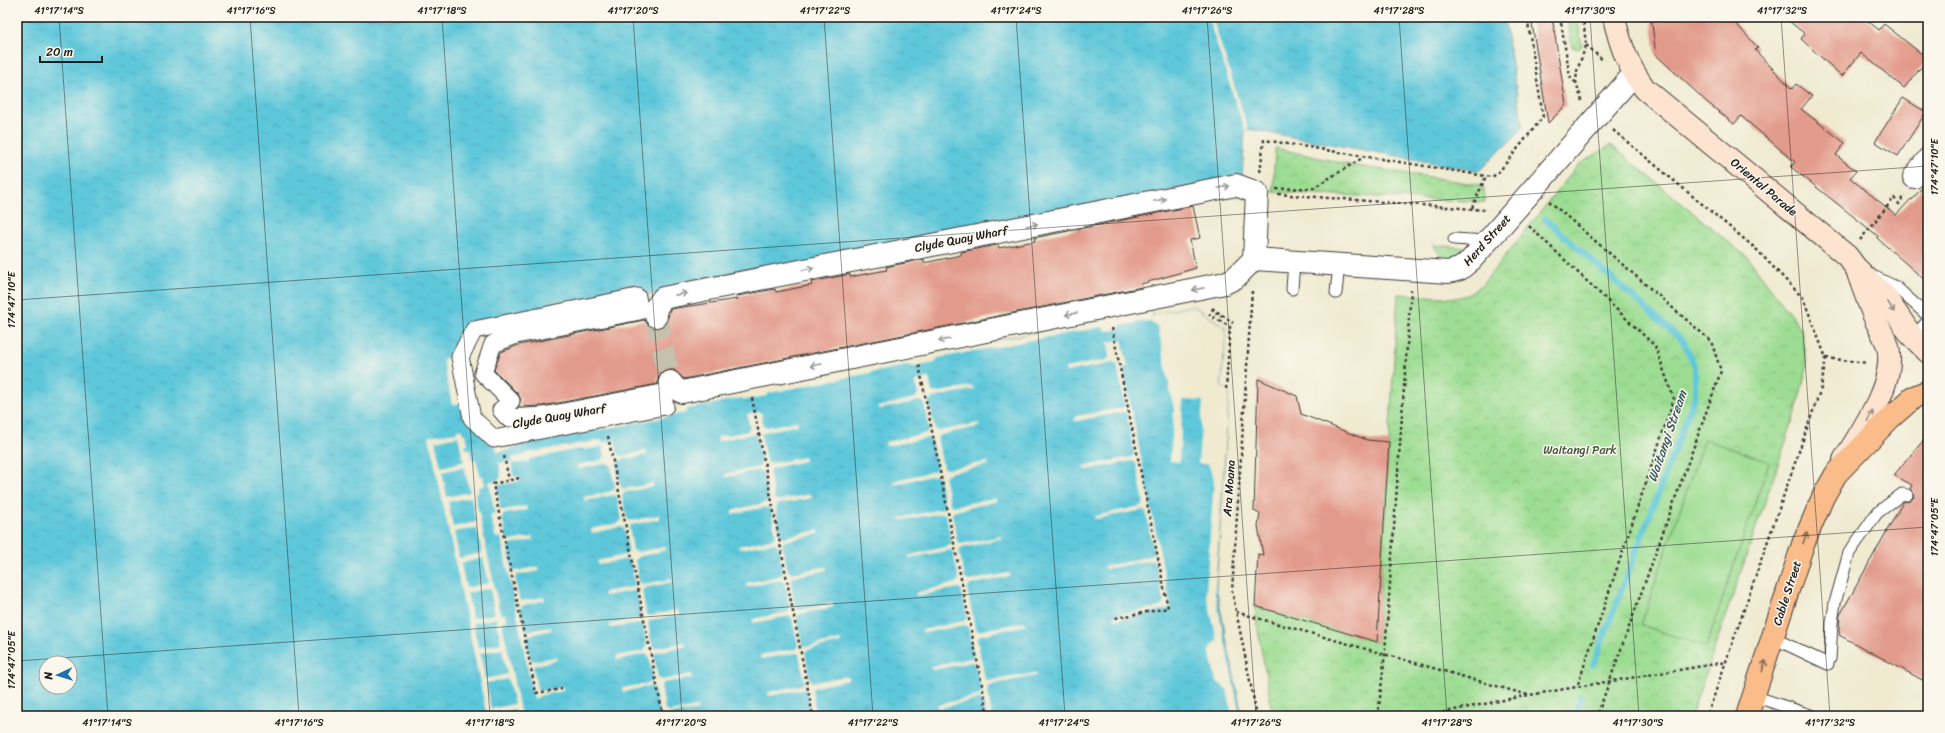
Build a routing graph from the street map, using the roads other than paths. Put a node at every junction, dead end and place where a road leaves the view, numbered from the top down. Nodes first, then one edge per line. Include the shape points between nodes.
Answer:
1 (1614, 17) edge
2 (1634, 74) junction
3 (1928, 159) edge
4 (1914, 177) road end
5 (1454, 239) dead end
6 (1487, 241) junction
7 (1254, 259) junction
8 (1294, 262) junction
9 (1851, 262) junction
10 (1339, 265) junction
11 (1292, 289) dead end
12 (1336, 293) dead end
13 (648, 314) junction
14 (1928, 316) edge
15 (1928, 321) edge
16 (1913, 337) junction
17 (1928, 352) edge
18 (670, 382) dead end
19 (1928, 391) edge
20 (1836, 474) junction
21 (1907, 495) dead end
22 (1773, 638) junction
23 (1750, 706) edge
24 (1813, 716) edge

1 - 2 main road, Oriental Parade via 1619,43
2 - 6 street, Herd Street
2 - 9 main road, Oriental Parade via 1645,89
3 - 4 street
5 - 6 lane
6 - 10 street, Herd Street via 1460,269 1448,272
7 - 8 street, Herd Street
13 -> 7 street, Clyde Quay Wharf via 663,298 1236,185 1263,185 1262,225
7 -> 18 street via 1236,278 1225,283 682,392 676,390
8 - 10 street, Herd Street
8 - 11 lane
9 - 14 lane via 1896,287
9 -> 16 main road, Oriental Parade via 1884,295
20 -> 9 main road, Cable Street via 1878,399 1888,365 1885,339
10 - 12 lane
13 - 13 street via 637,297 474,330 460,357 472,418 494,439 665,406 662,393 543,416 508,418 501,410 511,401 483,373 493,344 516,335
15 - 16 lane
16 - 17 main road, Oriental Parade
19 - 20 main road, Cable Street via 1903,405
22 -> 20 main road, Cable Street via 1810,526
21 - 22 lane via 1902,494 1877,513 1849,553 1835,603 1829,661
23 -> 22 main road, Cable Street
23 - 24 lane

